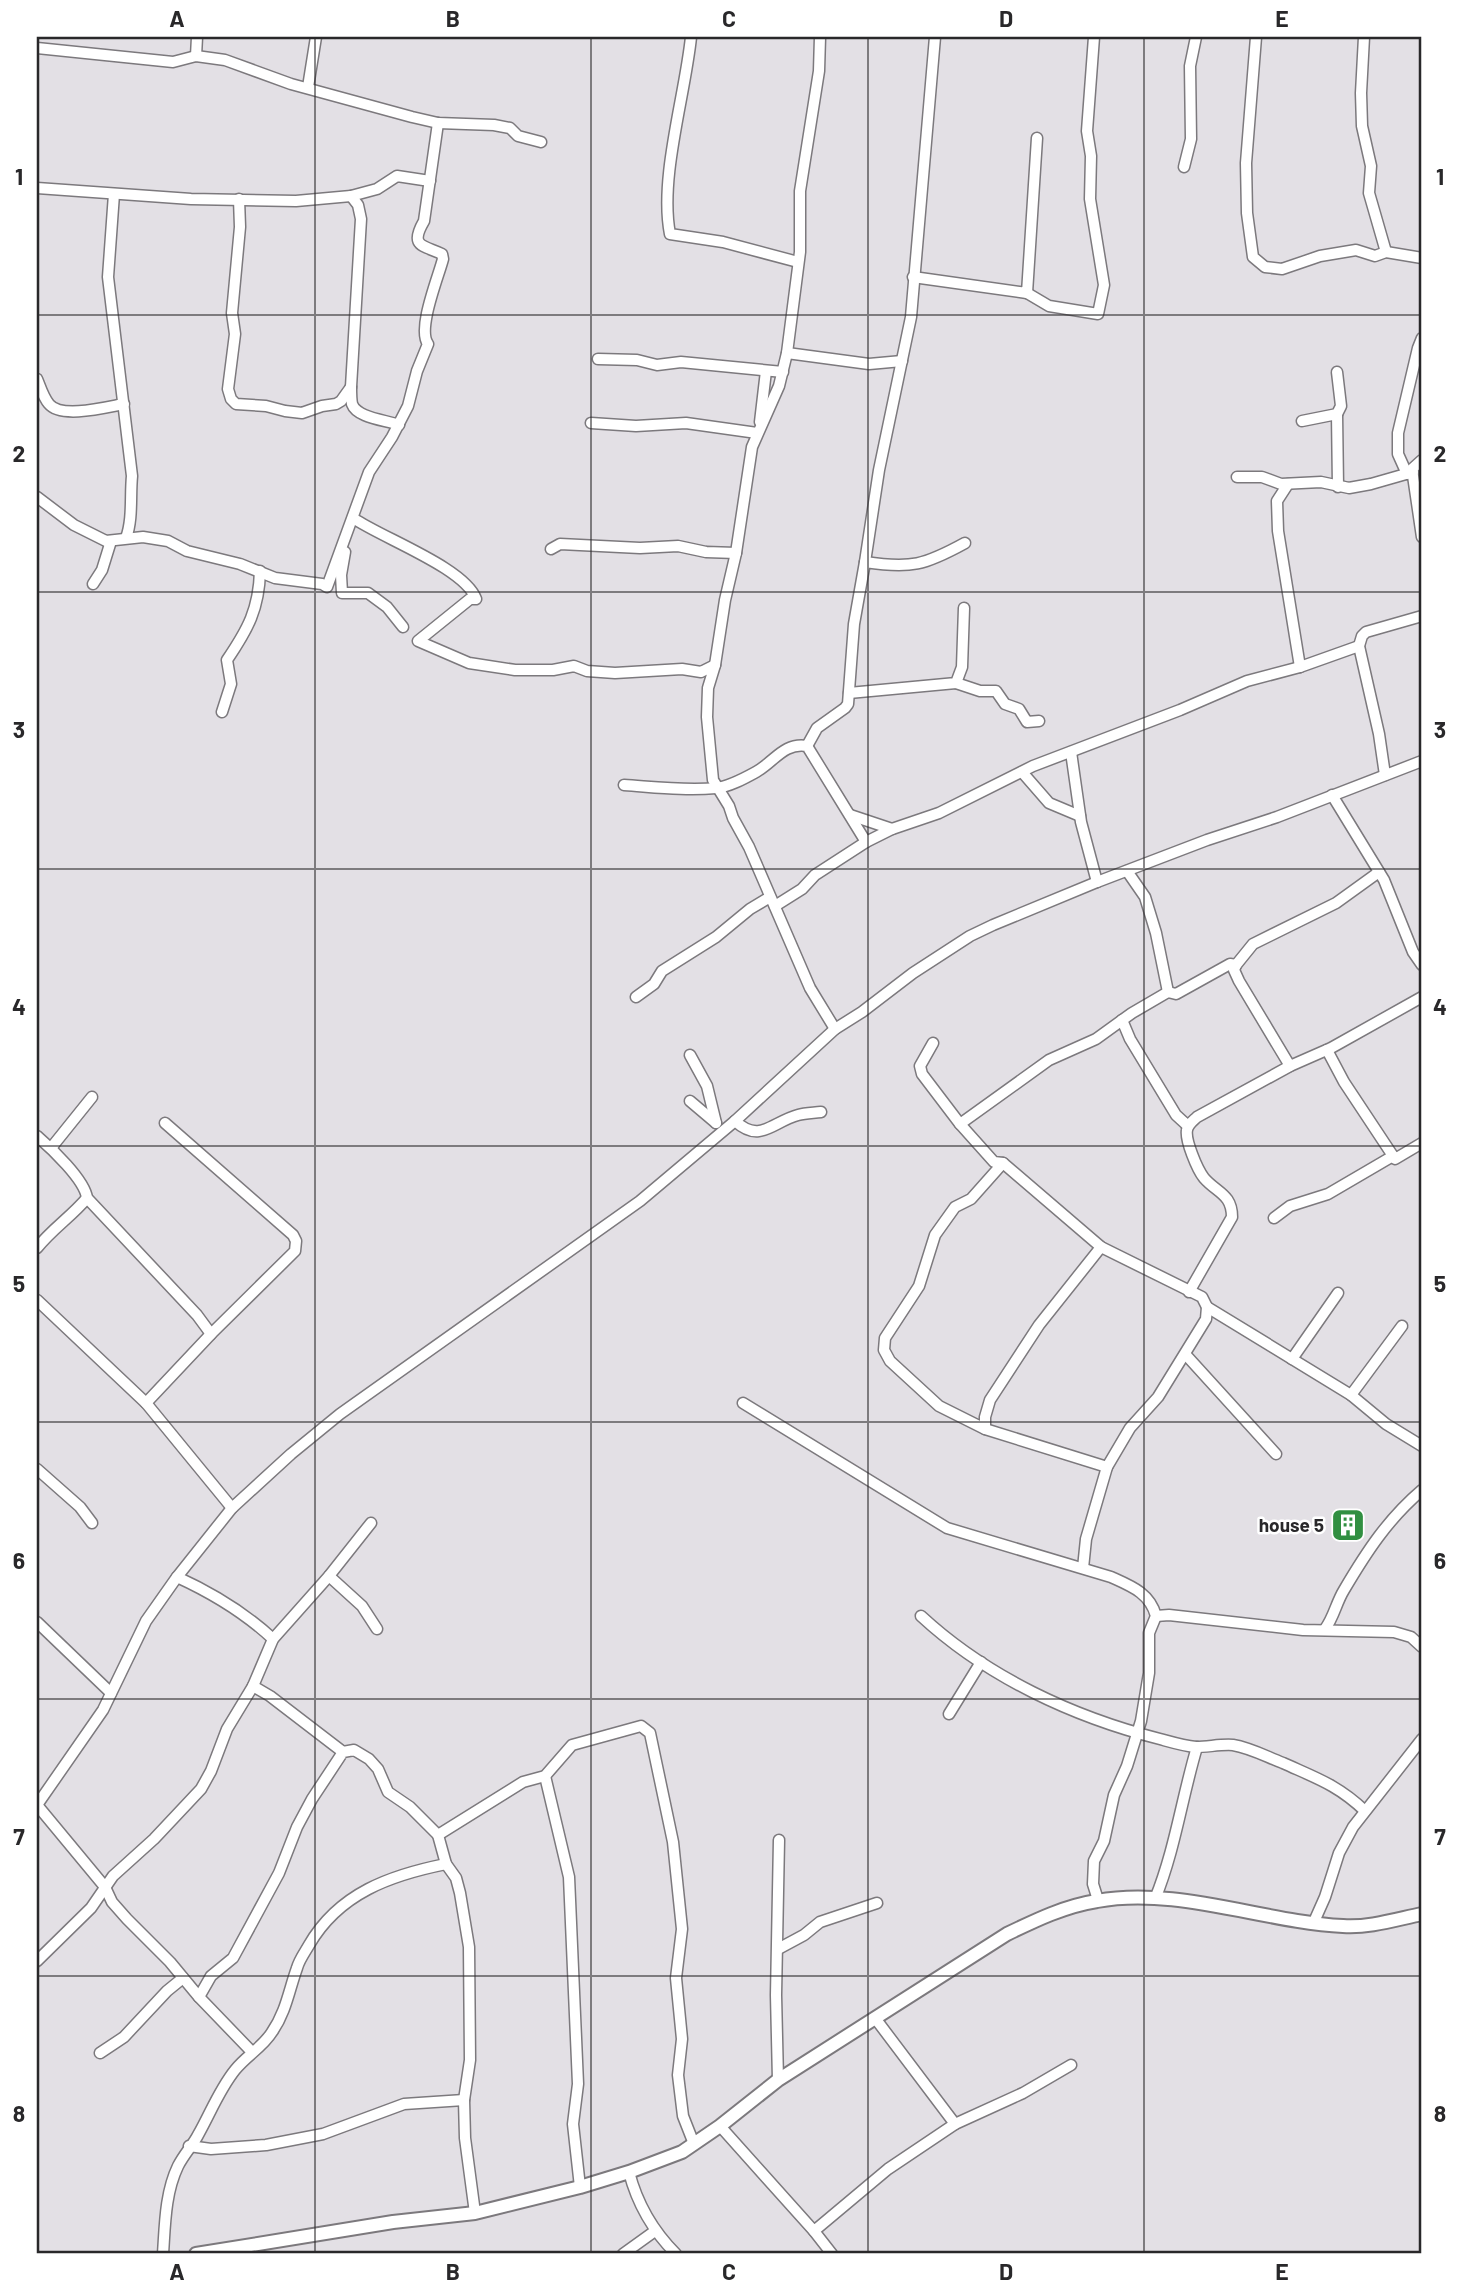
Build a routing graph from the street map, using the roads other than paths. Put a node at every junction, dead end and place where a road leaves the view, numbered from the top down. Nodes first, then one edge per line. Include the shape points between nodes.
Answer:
1 (197, 37) edge
2 (316, 37) edge
3 (691, 37) edge
4 (820, 37) edge
5 (935, 37) edge
6 (1094, 37) edge
7 (1196, 37) edge
8 (1256, 37) edge
9 (1364, 37) edge
10 (37, 48) edge
11 (195, 55) junction
12 (308, 88) junction
13 (438, 123) junction
14 (1037, 138) dead end
15 (541, 142) dead end
16 (1184, 167) dead end
17 (430, 181) junction
18 (37, 188) edge
19 (114, 194) junction
20 (351, 196) junction
21 (239, 199) junction
22 (1386, 252) junction
23 (1422, 258) edge
24 (798, 262) junction
25 (913, 277) junction
26 (1027, 293) junction
27 (1422, 338) edge
28 (787, 353) junction
29 (598, 359) dead end
30 (902, 361) junction
31 (766, 371) junction
32 (783, 372) junction
33 (1337, 372) dead end
34 (37, 379) edge
35 (351, 387) junction
36 (124, 404) junction
37 (1337, 414) junction
38 (1302, 421) dead end
39 (591, 423) dead end
40 (399, 425) junction
41 (759, 429) junction
42 (1422, 460) edge
43 (1410, 473) junction
44 (1237, 477) dead end
45 (1288, 484) junction
46 (1338, 486) junction
47 (37, 497) edge
48 (352, 522) junction
49 (131, 524) junction
50 (143, 537) junction
51 (1422, 537) edge
52 (126, 538) junction
53 (111, 541) junction
54 (965, 543) dead end
55 (551, 549) dead end
56 (736, 553) junction
57 (865, 562) junction
58 (260, 571) junction
59 (93, 584) dead end
60 (964, 608) dead end
61 (1422, 616) edge
62 (403, 627) dead end
63 (1359, 646) junction
64 (715, 665) junction
65 (1300, 667) junction
66 (701, 672) junction
67 (956, 682) junction
68 (708, 688) junction
69 (849, 693) junction
70 (222, 712) dead end
71 (1039, 721) dead end
72 (807, 746) junction
73 (1071, 752) junction
74 (1422, 761) edge
75 (1022, 772) junction
76 (1385, 775) junction
77 (624, 785) dead end
78 (718, 788) junction
79 (1332, 795) junction
80 (850, 815) junction
81 (1080, 816) junction
82 (892, 829) junction
83 (866, 842) junction
84 (1127, 871) junction
85 (1379, 872) junction
86 (1097, 882) junction
87 (773, 902) junction
88 (1236, 965) junction
89 (1422, 965) edge
90 (1168, 992) junction
91 (636, 997) dead end
92 (1422, 998) edge
93 (1122, 1020) junction
94 (835, 1029) junction
95 (933, 1043) dead end
96 (1327, 1050) junction
97 (690, 1055) dead end
98 (1290, 1066) junction
99 (92, 1097) dead end
100 (690, 1101) dead end
101 (821, 1112) dead end
102 (735, 1121) junction
103 (165, 1123) dead end
104 (960, 1124) junction
105 (720, 1126) junction
106 (1188, 1126) junction
107 (37, 1136) edge
108 (1422, 1143) edge
109 (51, 1147) junction
110 (1393, 1156) junction
111 (1003, 1163) junction
112 (87, 1198) junction
113 (1274, 1218) dead end
114 (1101, 1247) junction
115 (37, 1248) edge
116 (1189, 1292) junction
117 (1338, 1293) dead end
118 (37, 1301) edge
119 (1207, 1307) junction
120 (1402, 1326) dead end
121 (211, 1334) junction
122 (1186, 1355) junction
123 (1292, 1359) junction
124 (1350, 1395) junction
125 (146, 1403) junction
126 (743, 1403) dead end
127 (985, 1429) junction
128 (1422, 1446) edge
129 (1276, 1454) dead end
130 (1108, 1467) junction
131 (37, 1469) edge
132 (1422, 1490) edge
133 (232, 1508) junction
134 (92, 1523) dead end
135 (371, 1523) dead end
136 (1083, 1568) junction
137 (329, 1576) junction
138 (177, 1577) junction
139 (921, 1616) dead end
140 (1156, 1616) junction
141 (37, 1622) edge
142 (377, 1629) dead end
143 (1325, 1629) junction
144 (273, 1639) junction
145 (1422, 1647) edge
146 (981, 1662) junction
147 (253, 1686) junction
148 (111, 1693) junction
149 (950, 1714) dead end
150 (1137, 1733) junction
151 (1422, 1739) edge
152 (1197, 1747) junction
153 (343, 1752) junction
154 (545, 1776) junction
155 (37, 1805) edge
156 (1365, 1811) junction
157 (438, 1835) junction
158 (779, 1840) dead end
159 (446, 1864) junction
160 (105, 1887) junction
161 (1155, 1899) junction
162 (1098, 1900) junction
163 (877, 1903) dead end
164 (1422, 1914) edge
165 (1313, 1924) junction
166 (778, 1949) junction
167 (37, 1961) edge
168 (183, 1978) junction
169 (198, 1997) junction
170 (875, 2018) junction
171 (253, 2052) junction
172 (100, 2053) dead end
173 (1071, 2066) dead end
174 (778, 2080) junction
175 (464, 2100) junction
176 (955, 2124) junction
177 (720, 2126) junction
178 (694, 2144) junction
179 (189, 2146) junction
180 (629, 2172) junction
181 (580, 2187) junction
182 (475, 2213) junction
183 (655, 2231) junction
184 (814, 2231) junction
185 (163, 2254) edge
186 (196, 2254) edge
187 (623, 2254) edge
188 (676, 2254) edge
189 (832, 2254) edge

1 - 11 street
2 - 12 street
3 - 24 street via 670,164 670,234 723,242
4 - 24 street via 800,191
5 - 25 street
6 - 26 street via 1087,131 1090,199 1104,285 1098,314 1049,306
7 - 16 street via 1190,65 1191,139
8 - 22 street via 1246,163 1253,257 1265,267 1282,269 1356,250 1375,256
9 - 22 street via 1361,104 1371,166 1368,192
10 - 11 street via 173,62
11 - 12 street via 225,60
12 - 13 street
13 - 15 street via 494,125
13 - 17 street
14 - 26 street
17 - 20 street via 397,176 377,189
17 - 40 street via 419,241 443,259 424,324 428,344
18 - 19 street
19 - 21 street
19 - 36 street via 108,277
20 - 21 street via 296,201
20 - 35 street via 361,219
21 - 35 street via 231,399 236,404 298,413 336,404
22 - 23 street
24 - 28 street
25 - 26 street
25 - 30 street
27 - 43 street via 1398,433 1398,454
28 - 30 street via 869,364
28 - 32 street
29 - 31 street
30 - 57 street
31 - 32 street
31 - 41 street
32 - 41 street
33 - 37 street via 1341,406
34 - 36 street via 53,407 78,412
35 - 40 street via 356,410
36 - 49 street via 132,476
37 - 38 street
37 - 46 street
39 - 41 street
40 - 48 street via 369,472
41 - 56 street via 747,471
42 - 43 street
43 - 46 street via 1349,488
43 - 51 street
44 - 45 street
45 - 46 street
45 - 65 street via 1277,501 1278,531
47 - 53 street via 74,525
48 - 58 street via 327,587
48 - 62 street via 342,593 368,593
48 - 66 street via 450,570 472,590 476,599 470,599 418,641 454,659 515,670 574,666 615,673
49 - 50 street
49 - 52 street
50 - 52 street
50 - 58 street
52 - 53 street
53 - 59 street
54 - 57 street via 933,561 895,566
55 - 56 street via 560,544 678,546
56 - 64 street
57 - 69 street
58 - 70 street via 259,597 245,633 227,660 231,684
60 - 67 street via 962,667
61 - 63 street via 1366,632
63 - 65 street
63 - 76 street
64 - 66 street
64 - 68 street
65 - 73 street via 1247,681
66 - 68 street
67 - 69 street
67 - 71 street via 979,691 996,691 1005,704 1019,709 1027,722
68 - 78 street via 707,738
69 - 72 street via 847,706 817,729
72 - 78 street via 789,747 758,771
72 - 80 street
73 - 75 street
73 - 81 street
74 - 76 street
75 - 81 street via 1049,803
75 - 82 street via 939,813
76 - 79 street
77 - 78 street
78 - 87 street
79 - 84 street
79 - 85 street
80 - 82 street
80 - 83 street
81 - 86 street
82 - 83 street
83 - 87 street via 815,875 802,889
84 - 86 street
84 - 90 street via 1145,897
85 - 88 street via 1336,903 1259,940
85 - 89 street
86 - 94 street via 970,936
87 - 91 street via 750,909 662,971 654,984
87 - 94 street via 810,988
88 - 90 street via 1223,966 1176,993
88 - 98 street via 1234,970
90 - 93 street
92 - 96 street
93 - 104 street via 1096,1040 1049,1060
93 - 106 street via 1176,1115
94 - 102 street
95 - 104 street via 920,1066 922,1074
96 - 98 street
96 - 110 street
97 - 105 street via 707,1086
98 - 106 street via 1197,1116
99 - 109 street
100 - 105 street
101 - 102 street via 797,1115 757,1132
102 - 105 street
103 - 121 street via 296,1241 295,1251
104 - 111 street via 994,1162
105 - 133 street via 618,1218 340,1414
106 - 116 street via 1203,1177 1232,1207 1232,1217
107 - 109 street
108 - 110 street via 1395,1159
109 - 112 street
110 - 113 street via 1328,1194 1290,1206
111 - 114 street
111 - 127 street via 971,1199 955,1207 935,1235 919,1286 885,1338 884,1350 939,1406
112 - 115 street
112 - 121 street
114 - 116 street
114 - 127 street via 1039,1325 990,1400
116 - 119 street via 1202,1297
117 - 123 street
118 - 125 street
119 - 122 street via 1206,1319
119 - 123 street
120 - 124 street
121 - 125 street
122 - 129 street
122 - 130 street via 1130,1428
123 - 124 street
124 - 128 street
125 - 133 street
126 - 136 street via 947,1528
127 - 130 street
130 - 136 street via 1086,1539
131 - 134 street
132 - 143 street via 1374,1541
133 - 138 street
135 - 137 street
136 - 140 street via 1135,1589 1150,1600
137 - 142 street via 362,1606
137 - 144 street
138 - 144 street via 252,1619
138 - 148 street via 146,1621
139 - 146 street
140 - 143 street
140 - 150 street via 1149,1633 1149,1673
141 - 148 street
143 - 145 street via 1394,1632 1411,1637
144 - 147 street
146 - 149 street
146 - 150 street via 1063,1708
147 - 153 street
147 - 160 street via 227,1729 201,1789
148 - 155 street
150 - 152 street
150 - 162 street via 1094,1861
151 - 156 street
152 - 156 street via 1230,1745 1256,1752 1331,1783
152 - 161 street
153 - 157 street via 354,1750 369,1759 388,1792
153 - 169 street via 297,1827 279,1873 233,1958 211,1976
154 - 157 street via 523,1782
154 - 178 street via 567,1748 580,1741 641,1726 650,1732 673,1842 682,1929 676,1978 682,2039 678,2075 683,2116
154 - 181 street via 569,1877 578,2084 573,2124
155 - 160 street
156 - 165 street via 1339,1853
157 - 159 street
158 - 166 street
159 - 171 street via 385,1881 330,1914 297,1966 278,2024
159 - 175 street via 456,1878 469,1947 470,2060
160 - 167 street via 91,1908
160 - 168 street via 112,1902
161 - 162 street
161 - 165 street
162 - 170 street via 1046,1915 1007,1934
163 - 166 street via 820,1922
164 - 165 street via 1360,1926
166 - 174 street
168 - 169 street
168 - 172 street via 124,2038
169 - 171 street
170 - 174 street
170 - 176 street
171 - 179 street via 221,2089
173 - 176 street
174 - 177 street
175 - 179 street via 404,2104 323,2134 266,2145
175 - 182 street
176 - 184 street via 888,2169
177 - 178 street
177 - 184 street
178 - 180 street
179 - 185 street via 169,2195
180 - 181 street
180 - 183 street via 635,2196
181 - 182 street
182 - 186 street
183 - 187 street
183 - 188 street
184 - 189 street

